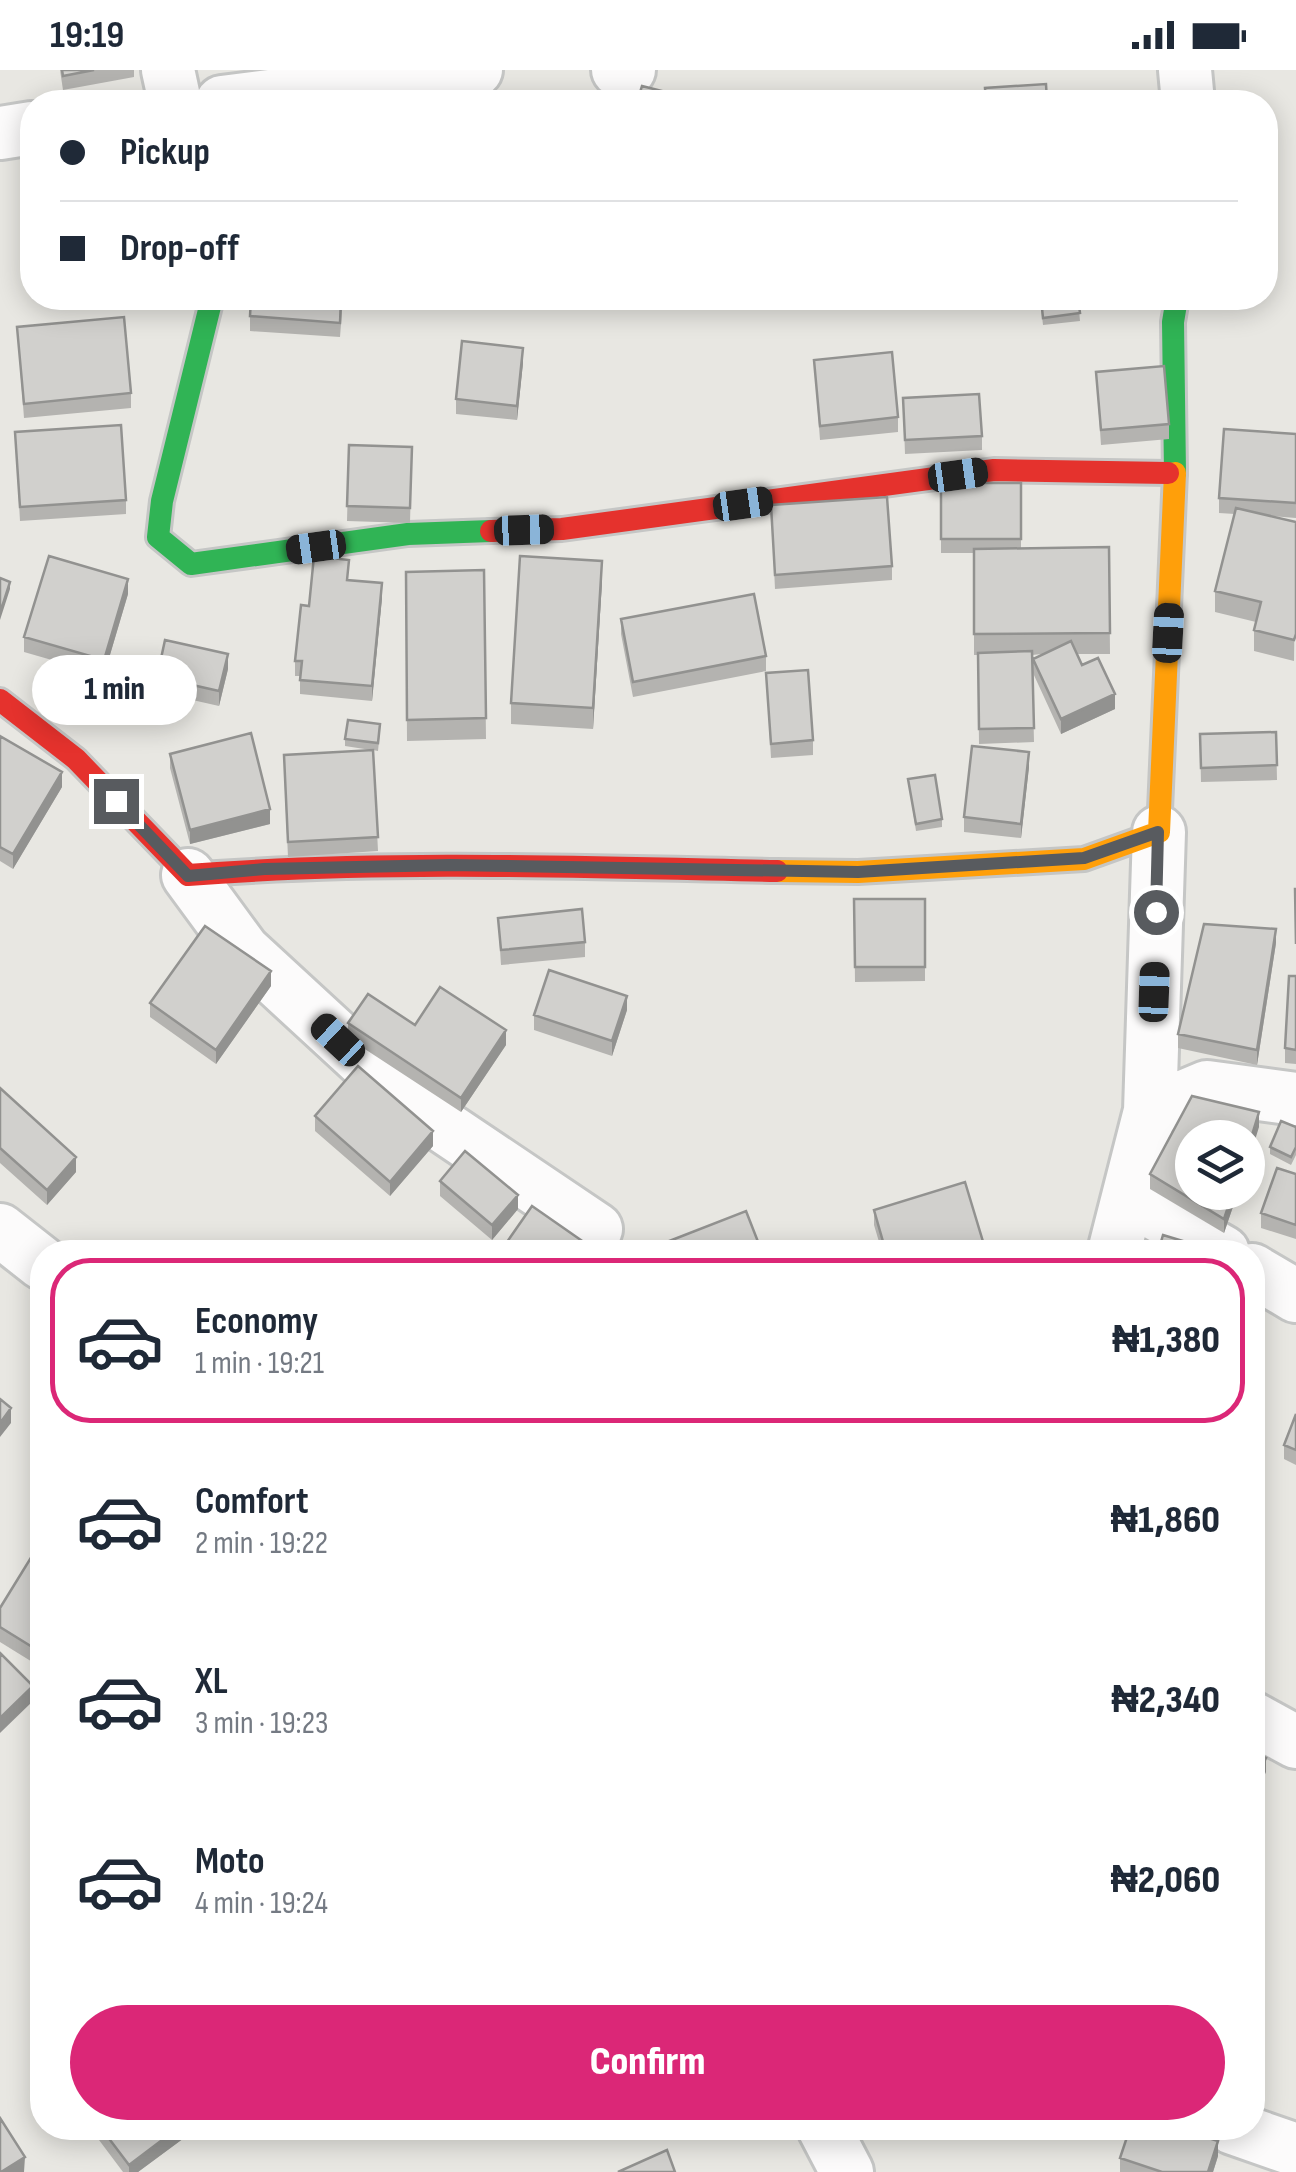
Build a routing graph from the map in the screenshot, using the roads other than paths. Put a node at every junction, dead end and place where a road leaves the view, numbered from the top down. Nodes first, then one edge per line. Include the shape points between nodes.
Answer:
1 (476, 70) edge
2 (618, 70) edge
3 (627, 70) edge
4 (319, 90) edge
5 (209, 310) edge
6 (1175, 310) edge
7 (1175, 473) junction
8 (0, 700) edge
9 (1158, 832) junction
10 (188, 876) junction
11 (1296, 1099) edge
12 (1150, 1111) junction
13 (1130, 1199) junction
14 (596, 1229) dead end
15 (0, 1230) edge
16 (1118, 1240) edge
17 (1202, 1240) edge
18 (30, 1254) edge
19 (1265, 1278) edge
20 (1296, 1296) edge
21 (1265, 1725) edge
22 (1296, 1742) edge
23 (1265, 2139) edge
24 (830, 2140) edge
25 (1296, 2150) edge
26 (847, 2172) edge

1 - 4 street
2 - 3 street
5 - 7 street via 158,537 191,564 408,534 562,529 994,470
6 - 7 street
7 - 9 street
8 - 10 street via 69,752
9 - 10 street via 1084,858 858,872 450,865
9 - 12 street
10 - 14 street via 243,950 410,1104
11 - 12 street via 1207,1087
12 - 13 street
13 - 16 street
13 - 17 street
15 - 18 street
19 - 20 street
21 - 22 street
23 - 25 street
24 - 26 street

